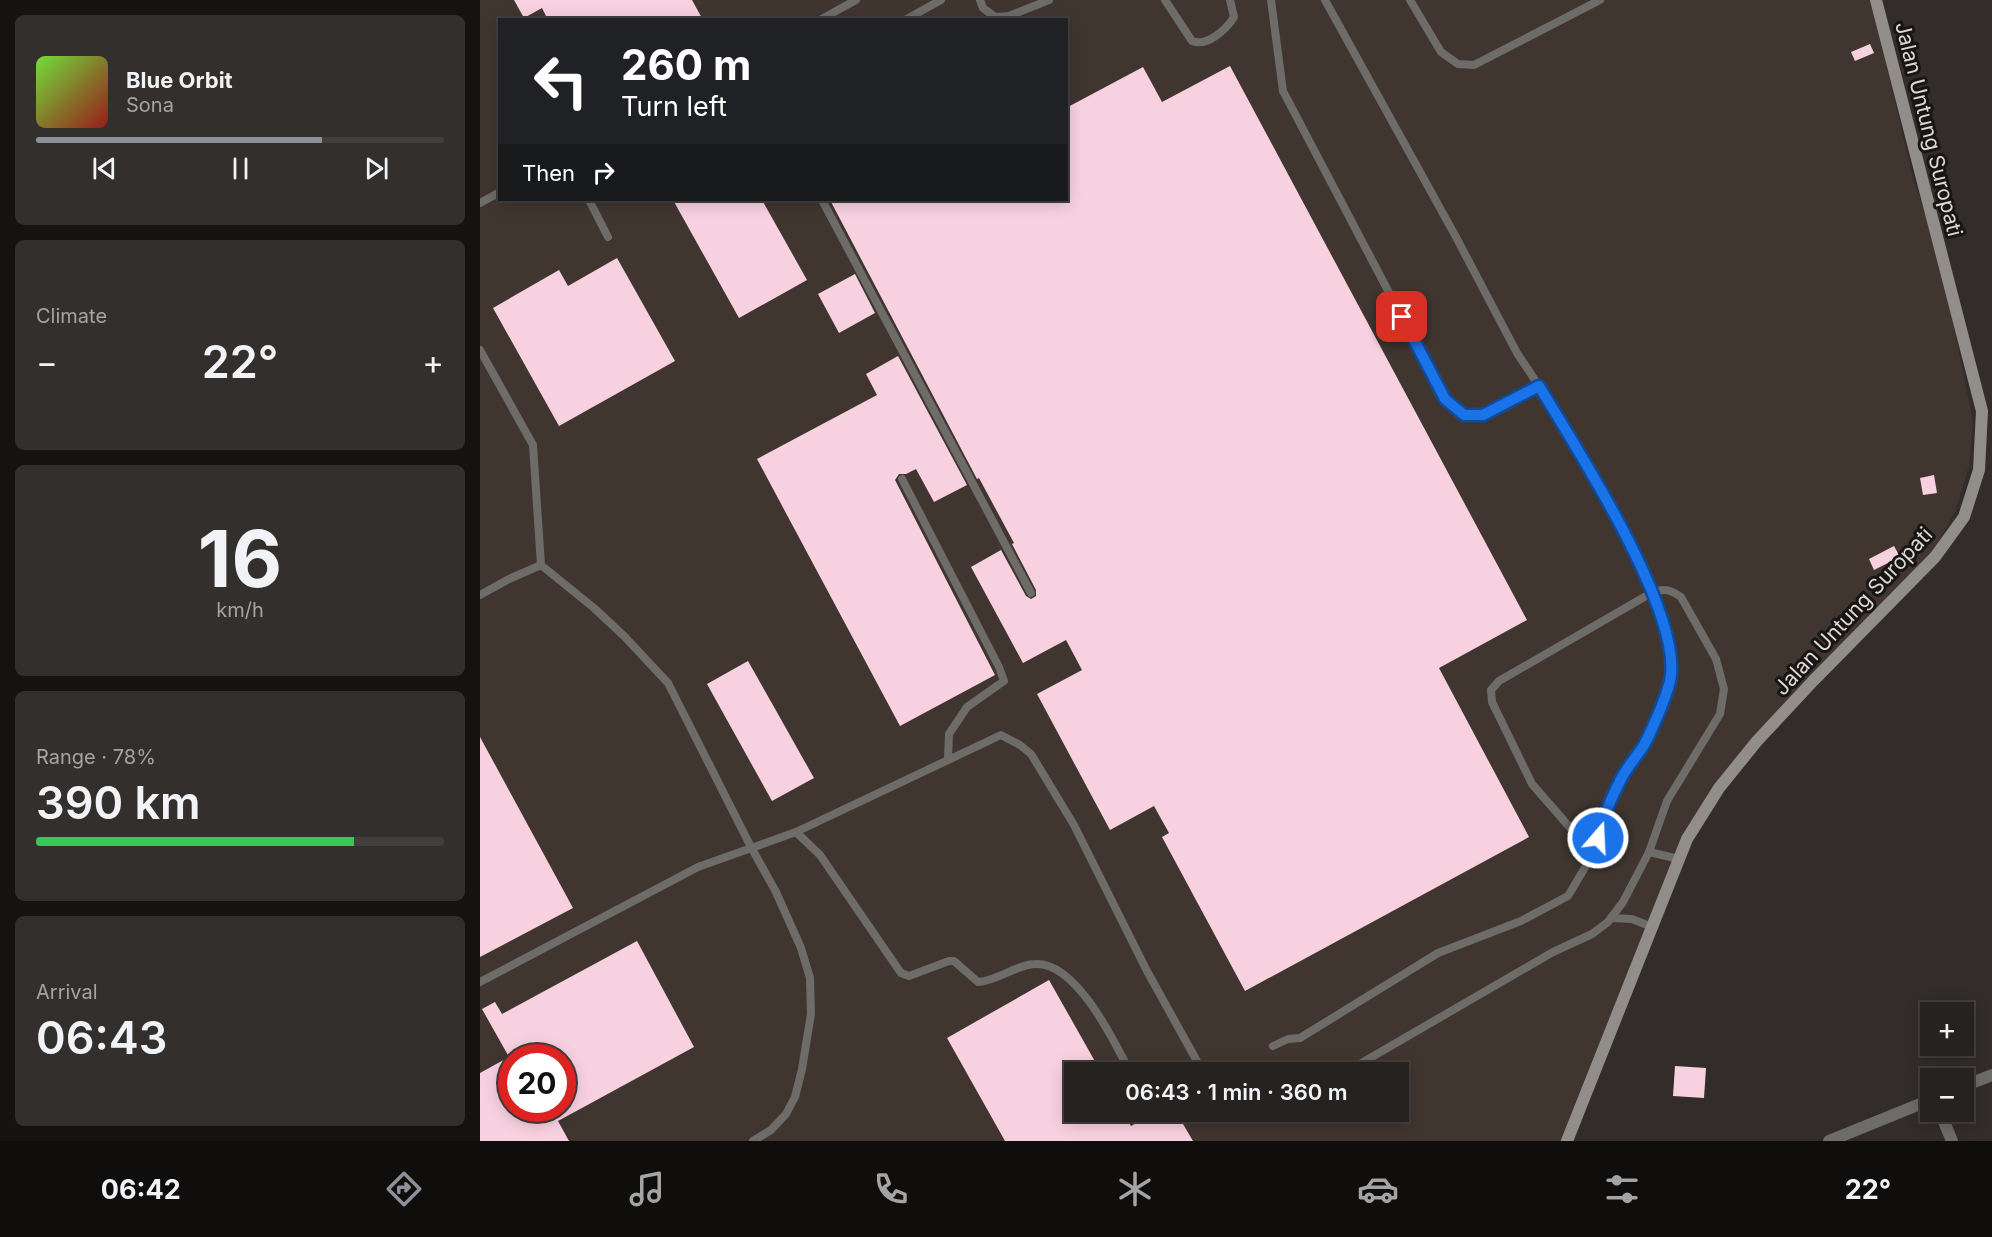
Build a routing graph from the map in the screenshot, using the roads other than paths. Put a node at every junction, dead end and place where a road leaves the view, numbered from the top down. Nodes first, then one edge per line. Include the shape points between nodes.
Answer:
1 (856, 0) edge
2 (941, 0) edge
3 (980, 0) edge
4 (1049, 0) edge
5 (1165, 0) edge
6 (1230, 0) edge
7 (1271, 0) edge
8 (1325, 0) edge
9 (1410, 0) edge
10 (1600, 0) edge
11 (1876, 0) edge
12 (824, 18) edge
13 (909, 18) edge
14 (498, 193) edge
15 (590, 201) edge
16 (823, 201) edge
17 (480, 203) edge
18 (608, 237) dead end
19 (480, 350) edge
20 (1539, 386) junction
21 (902, 479) dead end
22 (541, 565) junction
23 (1653, 592) junction
24 (1031, 593) dead end
25 (480, 595) edge
26 (948, 758) junction
27 (796, 832) junction
28 (751, 847) junction
29 (1649, 852) junction
30 (1593, 854) junction
31 (1678, 859) junction
32 (1611, 918) junction
33 (1652, 927) junction
34 (480, 982) edge
35 (1273, 1046) dead end
36 (1125, 1062) edge
37 (1197, 1062) edge
38 (1363, 1062) edge
39 (1992, 1075) edge
40 (1974, 1082) edge
41 (1920, 1104) edge
42 (1944, 1122) edge
43 (753, 1141) edge
44 (1567, 1141) edge
45 (1829, 1141) edge
46 (1952, 1141) edge

1 - 12 lane
2 - 13 lane
3 - 4 lane via 983,8 995,17 1009,16
5 - 6 lane via 1192,41 1198,43 1208,42 1234,17
7 - 20 lane via 1283,91 1445,399 1464,415 1483,415
8 - 20 lane via 1517,353
9 - 10 lane via 1441,52 1458,64 1474,65
11 - 31 main road, Jalan Untung Suropati via 1982,411 1979,470 1964,517 1935,557 1757,741 1719,788
14 - 17 lane
15 - 18 lane
16 - 24 lane
19 - 22 lane via 533,445
20 - 23 lane via 1599,484
21 - 26 lane via 1004,681 967,707 949,734
22 - 25 lane
22 - 28 lane via 594,608 668,683
23 - 29 lane via 1663,588 1681,597 1716,658 1724,689 1720,714 1667,801
23 - 30 lane via 1671,651 1670,681 1645,743 1619,781
23 - 30 lane via 1499,681 1491,690 1492,702 1532,783
26 - 27 lane
26 - 37 lane via 1001,735 1031,754 1074,825
27 - 28 lane
27 - 36 lane via 820,855 902,973 909,976 954,961 978,982 1034,963 1053,966 1101,1016
28 - 34 lane via 698,867
28 - 43 lane via 801,948 810,978 811,1014 795,1097 771,1130
29 - 31 lane
29 - 32 lane
30 - 35 lane via 1568,896 1521,921 1438,953 1300,1038
31 - 33 main road, Jalan Untung Suropati
32 - 33 lane via 1632,919
32 - 38 lane via 1592,934
33 - 44 main road, Jalan Untung Suropati
39 - 40 street
41 - 45 street
42 - 46 street

